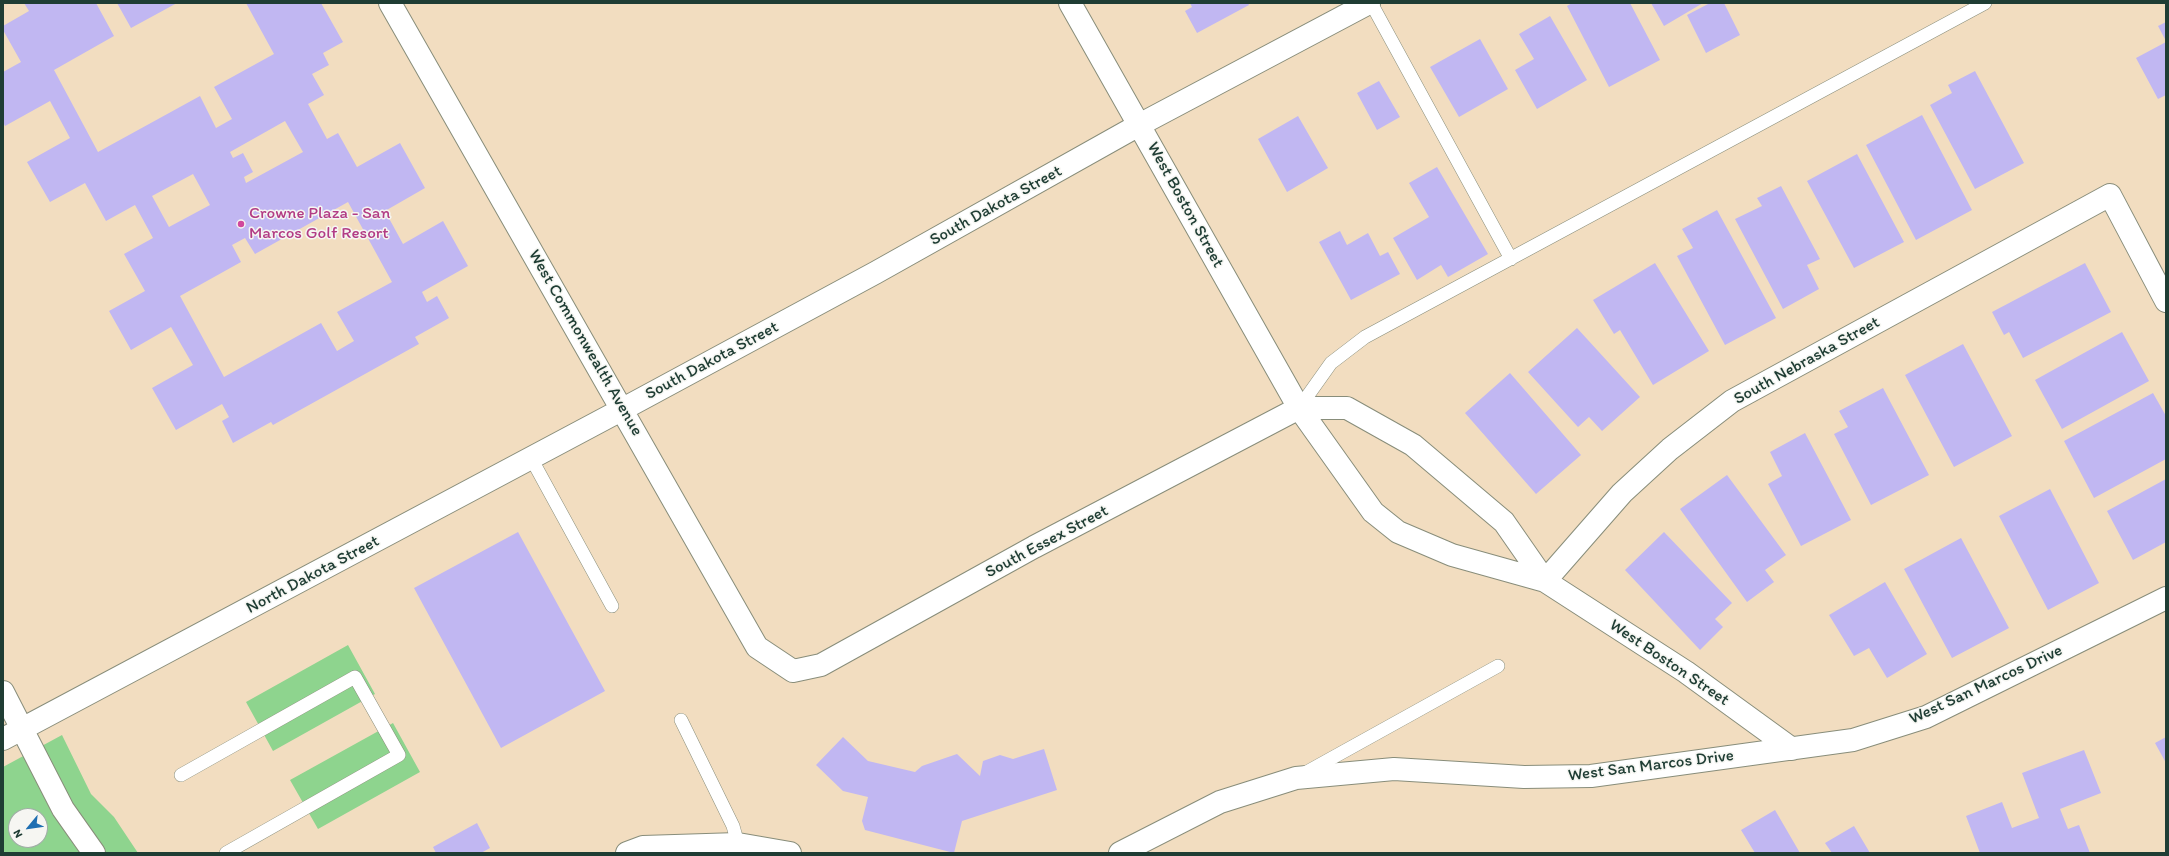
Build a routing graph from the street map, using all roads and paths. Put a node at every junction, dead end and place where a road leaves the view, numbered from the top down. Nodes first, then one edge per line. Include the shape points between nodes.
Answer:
1 (390, 3) edge
2 (1070, 3) edge
3 (1370, 3) edge
4 (1985, 3) edge
5 (1139, 125) junction
6 (1511, 259) junction
7 (2166, 301) edge
8 (1299, 408) junction
9 (623, 409) junction
10 (531, 458) junction
11 (1545, 581) junction
12 (2166, 598) edge
13 (612, 606) dead end
14 (1498, 666) dead end
15 (793, 671) joint
16 (3, 692) edge
17 (681, 720) dead end
18 (12, 734) edge
19 (1792, 749) junction
20 (181, 775) dead end
21 (1296, 778) junction
22 (738, 844) junction
23 (94, 853) edge
24 (226, 853) edge
25 (627, 853) edge
26 (790, 853) edge
27 (1120, 853) edge

1 - 9 street, West Commonwealth Avenue
2 - 5 street, West Boston Street
3 - 5 street, South Dakota Street
3 - 6 lane
4 - 6 lane
5 - 8 street, West Boston Street
5 - 9 street, South Dakota Street via 875,273
6 - 8 lane via 1365,337 1332,363
7 - 11 street, South Nebraska Street via 2110,195 1732,401 1670,449 1622,493
8 - 11 street, West Boston Street via 1347,408 1413,445 1504,522
8 - 11 street, West Boston Street via 1373,512 1398,532 1452,555
8 - 15 street, South Essex Street via 1028,551 821,665
9 - 10 street, North Dakota Street
9 - 15 street, West Commonwealth Avenue via 757,647
10 - 13 lane
10 - 18 street, North Dakota Street
11 - 19 street, West Boston Street via 1686,672
12 - 19 street, West San Marcos Drive via 1926,717 1853,740
14 - 21 lane
16 - 18 street
17 - 22 lane via 733,826
18 - 23 street
19 - 21 street, West San Marcos Drive via 1591,776 1524,777 1394,769
20 - 24 lane via 355,677 399,755
21 - 27 street, West San Marcos Drive via 1220,802
22 - 25 street via 643,847
22 - 26 street

